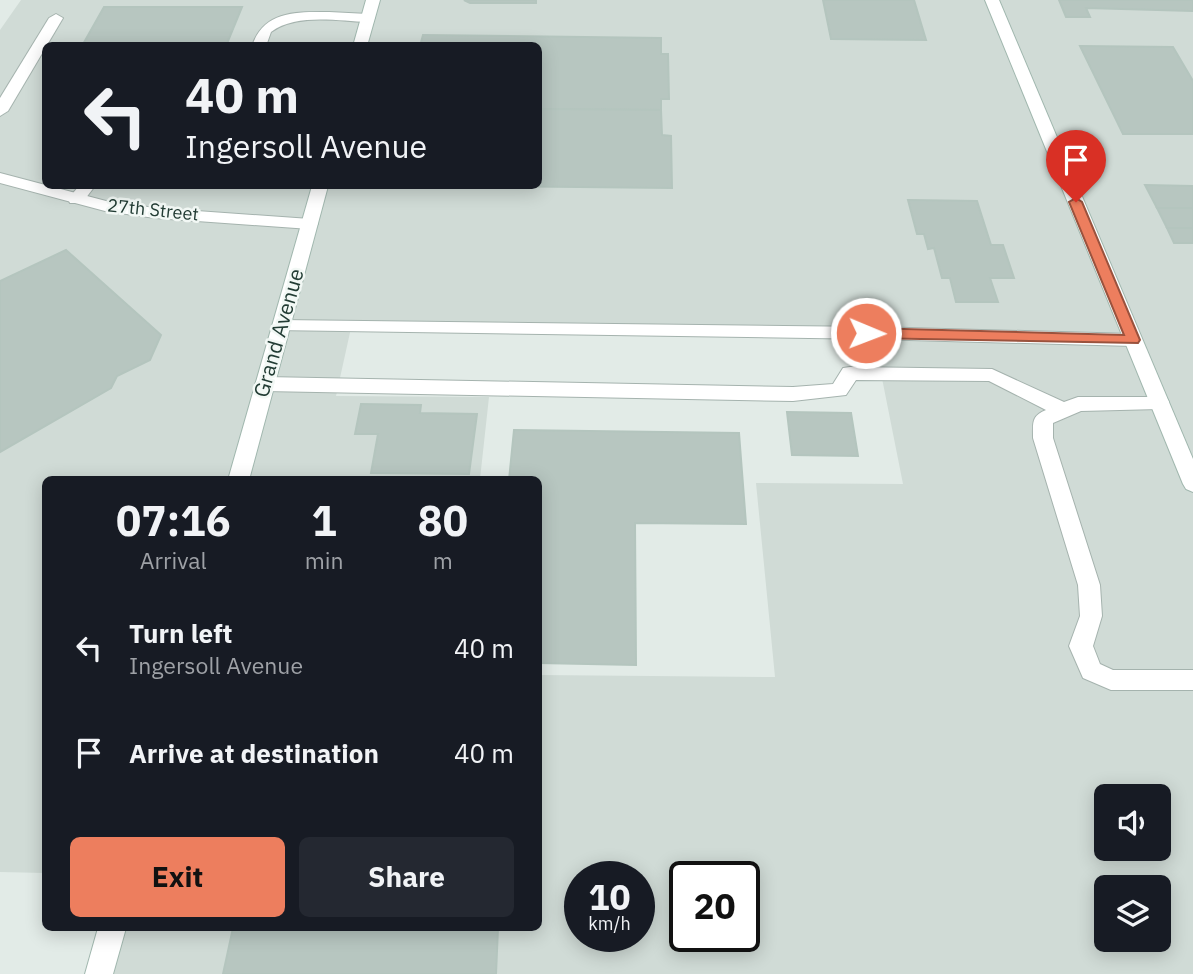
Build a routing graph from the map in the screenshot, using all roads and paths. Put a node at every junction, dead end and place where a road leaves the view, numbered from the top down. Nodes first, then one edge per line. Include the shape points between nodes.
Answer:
1 (373, 0) edge
2 (992, 0) edge
3 (56, 18) dead end
4 (368, 18) junction
5 (260, 42) edge
6 (361, 42) edge
7 (0, 111) edge
8 (0, 178) edge
9 (42, 185) edge
10 (64, 189) edge
11 (319, 189) edge
12 (81, 192) edge
13 (310, 224) junction
14 (281, 326) junction
15 (1133, 340) junction
16 (265, 384) junction
17 (1159, 402) junction
18 (1063, 410) junction
19 (239, 476) edge
20 (1193, 484) edge
21 (1193, 680) edge
22 (111, 931) edge
23 (99, 974) edge

1 - 4 main road
2 - 15 main road
3 - 7 main road
4 - 5 main road via 285,20 265,30
4 - 6 main road
8 - 9 main road, 27th Street
10 - 12 main road, 27th Street
11 - 13 main road, Grand Avenue
12 - 13 main road, 27th Street via 155,213
13 - 14 main road, Grand Avenue
14 - 15 main road
14 - 16 main road, Grand Avenue
15 - 17 main road
16 - 18 main road via 793,394 839,390 850,373 992,375
16 - 19 main road, Grand Avenue
17 - 18 main road via 1078,404
17 - 20 main road
18 - 21 main road via 1043,419 1043,438 1089,585 1091,616 1081,646 1091,671 1111,680
22 - 23 main road

